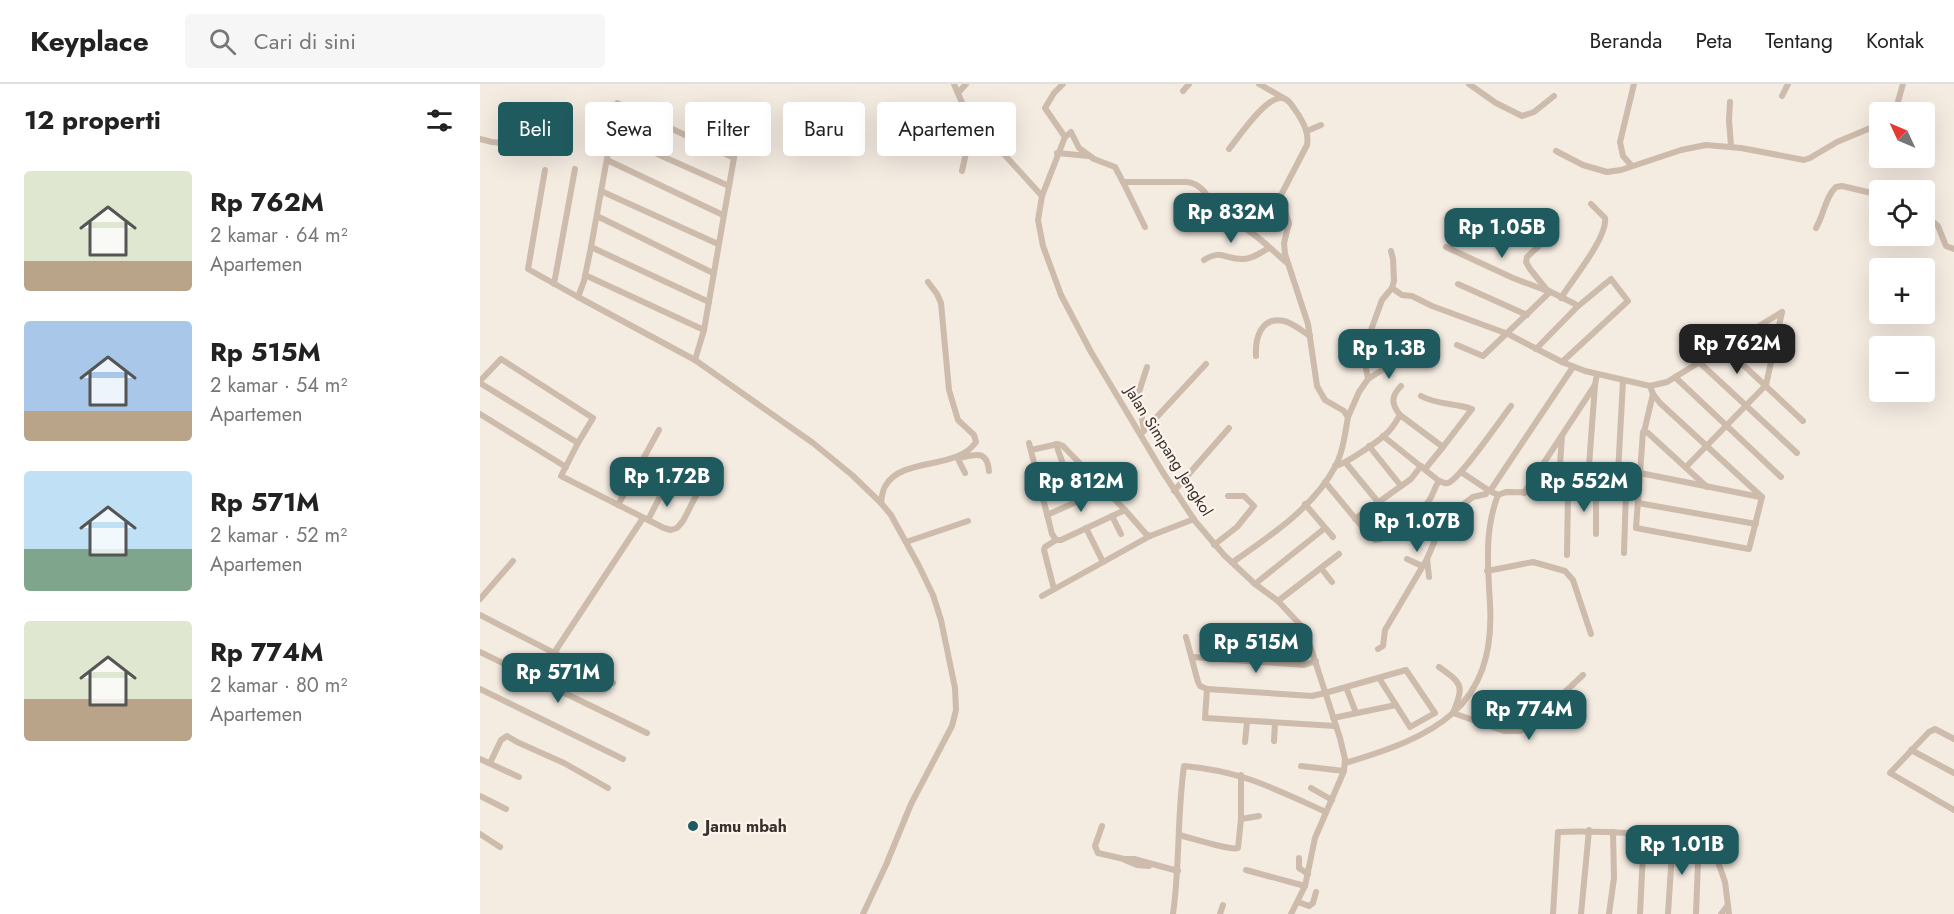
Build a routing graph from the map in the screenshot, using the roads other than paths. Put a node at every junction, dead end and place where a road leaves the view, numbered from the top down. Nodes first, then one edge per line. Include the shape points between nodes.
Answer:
1 (954, 84) edge
2 (966, 84) edge
3 (1063, 84) edge
4 (1189, 84) edge
5 (1258, 84) edge
6 (1469, 84) edge
7 (1634, 84) edge
8 (1788, 84) edge
9 (1903, 84) edge
10 (1184, 91) dead end
11 (958, 93) junction
12 (1554, 96) dead end
13 (1782, 96) dead end
14 (1282, 98) junction
15 (962, 102) edge
16 (1730, 102) dead end
17 (1898, 102) edge
18 (1321, 125) dead end
19 (1869, 130) edge
20 (1307, 131) junction
21 (1065, 137) junction
22 (480, 139) edge
23 (498, 143) edge
24 (1731, 146) junction
25 (1229, 149) dead end
26 (1556, 151) dead end
27 (1057, 153) junction
28 (662, 156) edge
29 (965, 156) edge
30 (1005, 156) edge
31 (1089, 156) junction
32 (734, 158) joint
33 (607, 160) junction
34 (1632, 165) junction
35 (575, 169) dead end
36 (545, 170) dead end
37 (962, 171) dead end
38 (1123, 182) junction
39 (729, 186) junction
40 (601, 191) junction
41 (1869, 192) edge
42 (1042, 196) junction
43 (1591, 204) dead end
44 (723, 215) junction
45 (597, 216) junction
46 (1220, 216) junction
47 (1205, 220) dead end
48 (1935, 223) edge
49 (1145, 227) dead end
50 (1816, 228) dead end
51 (1542, 243) dead end
52 (718, 244) junction
53 (591, 247) junction
54 (1446, 247) dead end
55 (1269, 248) junction
56 (1954, 249) edge
57 (1390, 251) dead end
58 (1204, 260) dead end
59 (1287, 262) junction
60 (713, 273) junction
61 (585, 275) junction
62 (928, 282) dead end
63 (554, 284) junction
64 (1458, 284) dead end
65 (1392, 288) junction
66 (1550, 292) junction
67 (578, 297) junction
68 (1561, 298) junction
69 (709, 302) junction
70 (1577, 308) junction
71 (1527, 315) junction
72 (704, 330) junction
73 (1508, 334) junction
74 (1310, 336) junction
75 (1401, 345) dead end
76 (1457, 345) dead end
77 (1724, 347) junction
78 (1536, 349) junction
79 (1256, 356) dead end
80 (695, 360) junction
81 (1562, 362) junction
82 (1699, 362) junction
83 (1206, 364) dead end
84 (1147, 367) dead end
85 (1573, 367) junction
86 (1597, 374) junction
87 (1675, 377) junction
88 (1368, 379) junction
89 (1623, 381) junction
90 (480, 382) edge
91 (1595, 385) junction
92 (1766, 385) junction
93 (1401, 386) dead end
94 (1650, 386) junction
95 (1653, 394) junction
96 (1421, 396) dead end
97 (1511, 406) dead end
98 (1746, 406) junction
99 (480, 414) edge
100 (1400, 415) junction
101 (1348, 417) junction
102 (1803, 421) dead end
103 (1727, 427) junction
104 (1229, 428) dead end
105 (659, 430) dead end
106 (1142, 432) junction
107 (1644, 432) junction
108 (1562, 435) junction
109 (1383, 436) junction
110 (578, 443) junction
111 (1056, 444) junction
112 (1369, 446) junction
113 (1443, 447) junction
114 (1707, 448) junction
115 (1797, 453) dead end
116 (957, 457) junction
117 (1346, 463) junction
118 (1335, 466) junction
119 (566, 467) junction
120 (1686, 467) junction
121 (1423, 468) junction
122 (989, 471) dead end
123 (1461, 472) junction
124 (965, 473) dead end
125 (1640, 473) junction
126 (1781, 477) dead end
127 (1439, 481) junction
128 (1325, 482) junction
129 (666, 484) dead end
130 (1401, 486) junction
131 (1707, 487) junction
132 (1105, 489) junction
133 (1638, 489) junction
134 (699, 490) dead end
135 (1626, 490) junction
136 (1174, 491) junction
137 (1489, 491) junction
138 (1617, 491) junction
139 (1558, 492) junction
140 (1568, 492) junction
141 (1587, 492) junction
142 (1596, 492) junction
143 (1524, 493) junction
144 (1498, 495) junction
145 (1228, 496) dead end
146 (1762, 497) junction
147 (1076, 502) junction
148 (1378, 502) junction
149 (881, 503) junction
150 (1638, 503) junction
151 (1305, 504) junction
152 (618, 505) junction
153 (1125, 510) junction
154 (1047, 515) junction
155 (1112, 516) junction
156 (645, 519) junction
157 (1194, 519) junction
158 (1355, 519) junction
159 (968, 521) dead end
160 (1756, 524) junction
161 (1086, 528) junction
162 (1325, 528) junction
163 (1121, 534) dead end
164 (1596, 534) dead end
165 (1150, 536) junction
166 (1333, 537) dead end
167 (1056, 540) junction
168 (906, 542) junction
169 (1214, 545) junction
170 (1624, 553) dead end
171 (1340, 554) dead end
172 (1567, 555) dead end
173 (1407, 559) dead end
174 (1427, 560) junction
175 (513, 561) dead end
176 (1103, 562) junction
177 (1233, 562) junction
178 (1422, 566) junction
179 (1321, 568) junction
180 (1487, 571) junction
181 (1429, 577) dead end
182 (1332, 582) dead end
183 (1255, 584) junction
184 (1054, 590) junction
185 (1042, 596) dead end
186 (480, 599) edge
187 (1278, 601) junction
188 (480, 615) edge
189 (1223, 630) dead end
190 (1591, 634) dead end
191 (1308, 636) junction
192 (1186, 637) dead end
193 (1378, 649) dead end
194 (480, 652) edge
195 (554, 653) junction
196 (1192, 657) junction
197 (1316, 661) junction
198 (1439, 668) dead end
199 (1583, 675) dead end
200 (1379, 678) junction
201 (613, 683) dead end
202 (1346, 687) junction
203 (480, 689) edge
204 (1207, 689) junction
205 (1325, 693) junction
206 (1396, 705) junction
207 (1356, 713) junction
208 (1453, 713) junction
209 (1333, 718) junction
210 (1247, 722) junction
211 (1275, 723) junction
212 (1335, 726) junction
213 (647, 733) dead end
214 (1954, 739) edge
215 (1274, 741) dead end
216 (1245, 742) dead end
217 (1911, 750) junction
218 (480, 759) edge
219 (624, 759) dead end
220 (490, 763) junction
221 (1345, 763) junction
222 (1301, 766) dead end
223 (1344, 771) junction
224 (1954, 773) edge
225 (1241, 775) junction
226 (519, 777) dead end
227 (608, 788) dead end
228 (1311, 788) dead end
229 (480, 796) edge
230 (1332, 800) junction
231 (506, 809) dead end
232 (1954, 810) edge
233 (1326, 813) junction
234 (1259, 816) dead end
235 (1241, 819) junction
236 (1102, 826) dead end
237 (1589, 830) junction
238 (1613, 832) junction
239 (1644, 833) junction
240 (480, 834) edge
241 (1179, 836) junction
242 (1673, 836) junction
243 (1700, 836) junction
244 (500, 846) dead end
245 (1299, 858) dead end
246 (1246, 870) dead end
247 (1178, 871) junction
248 (1308, 874) junction
249 (1305, 886) junction
250 (1316, 892) dead end
251 (1298, 902) junction
252 (1223, 905) dead end
253 (1728, 905) junction
254 (863, 914) edge
255 (1173, 914) edge
256 (1220, 914) edge
257 (1291, 914) edge
258 (1553, 914) edge
259 (1581, 914) edge
260 (1610, 914) edge
261 (1640, 914) edge
262 (1668, 914) edge
263 (1696, 914) edge
264 (1721, 914) edge
265 (1729, 914) edge

1 - 11 street
2 - 11 street
3 - 21 street via 1045,108
4 - 10 street
5 - 14 street
6 - 12 street via 1522,116
7 - 34 street via 1620,142 1621,153
8 - 13 street
9 - 17 street
11 - 15 street
14 - 20 street
14 - 25 street via 1268,104
16 - 24 street
18 - 20 street
19 - 24 street via 1807,159
20 - 59 street via 1307,145 1280,197 1289,224 1284,246
21 - 27 street, Jalan Simpang Jengkol
21 - 31 street via 1071,132 1079,148
22 - 23 street
24 - 34 street via 1693,146
26 - 34 street via 1599,170 1614,171
27 - 31 street
27 - 42 street, Jalan Simpang Jengkol
28 - 39 street
29 - 37 street
30 - 42 street
31 - 38 street via 1115,167
32 - 33 street via 616,103
32 - 39 street
33 - 40 street
33 - 44 street
35 - 63 street
36 - 63 street via 528,269
38 - 46 street via 1192,183 1205,192
38 - 49 street
39 - 44 street
40 - 45 street
40 - 52 street
41 - 50 street via 1836,187
42 - 106 street, Jalan Simpang Jengkol via 1039,229 1061,295 1091,352
43 - 68 street via 1605,218 1605,228
44 - 52 street
45 - 53 street
45 - 60 street
46 - 47 street
46 - 55 street via 1242,226
48 - 56 street via 1946,246
51 - 66 street via 1526,260
52 - 60 street
53 - 61 street
53 - 69 street
54 - 66 street
55 - 58 street via 1244,259 1215,254
55 - 59 street
57 - 65 street
59 - 74 street
60 - 69 street
61 - 67 street
61 - 72 street
62 - 116 street via 941,303 948,381 956,414 976,440
63 - 67 street
64 - 71 street
65 - 73 street
65 - 88 street via 1382,300 1364,346
66 - 68 street
66 - 71 street
67 - 80 street
68 - 70 street
69 - 72 street
70 - 78 street
70 - 81 street via 1611,279 1628,301
71 - 73 street
72 - 80 street
73 - 76 street via 1483,356
73 - 78 street
74 - 79 street via 1284,321 1271,322 1257,334
74 - 101 street via 1320,393
75 - 88 street via 1396,361
77 - 82 street
77 - 92 street
77 - 92 street via 1782,312
78 - 81 street
80 - 149 street via 813,443
81 - 85 street
82 - 87 street
82 - 98 street
83 - 106 street
84 - 106 street via 1137,395
85 - 86 street
85 - 137 street
86 - 89 street
86 - 91 street
87 - 94 street
87 - 103 street
88 - 101 street
89 - 94 street
89 - 138 street
90 - 110 street
90 - 110 street via 501,359 593,418
91 - 108 street
91 - 141 street
92 - 98 street
92 - 102 street
93 - 100 street via 1392,405
94 - 95 street
95 - 107 street
95 - 114 street
96 - 113 street via 1434,403 1472,409
97 - 123 street
98 - 103 street
98 - 115 street
99 - 119 street
100 - 109 street
100 - 113 street
101 - 118 street
103 - 114 street
103 - 126 street
104 - 136 street
105 - 152 street
106 - 136 street, Jalan Simpang Jengkol
107 - 120 street
107 - 125 street
108 - 139 street
108 - 143 street
109 - 112 street
109 - 121 street
110 - 119 street
111 - 132 street via 1066,449
111 - 147 street
111 - 154 street via 1030,447
112 - 117 street
112 - 130 street
113 - 121 street
114 - 120 street
114 - 146 street
116 - 122 street via 984,456
116 - 124 street
116 - 149 street via 897,474 886,483
117 - 118 street
117 - 148 street
118 - 128 street
119 - 152 street via 561,476
120 - 131 street
121 - 127 street
121 - 130 street
123 - 127 street via 1450,482
123 - 137 street
125 - 131 street
125 - 133 street
127 - 158 street via 1430,501 1381,538 1375,540
128 - 151 street
128 - 158 street
129 - 156 street
130 - 148 street
131 - 146 street
132 - 147 street
132 - 153 street
133 - 135 street
133 - 150 street
134 - 156 street via 677,528 669,529
135 - 138 street
135 - 170 street
136 - 157 street, Jalan Simpang Jengkol
137 - 144 street
137 - 174 street via 1473,497 1444,519
138 - 142 street
139 - 140 street
139 - 143 street
140 - 141 street
140 - 172 street
141 - 142 street
142 - 164 street
143 - 144 street
144 - 180 street via 1489,527
145 - 169 street via 1244,496 1254,506 1237,527
146 - 160 street
147 - 154 street
148 - 158 street
149 - 168 street
150 - 160 street
150 - 160 street via 1635,528 1749,549
151 - 162 street
151 - 177 street
152 - 156 street
153 - 155 street
153 - 165 street
154 - 167 street
155 - 161 street
155 - 163 street
156 - 195 street
157 - 165 street
157 - 169 street, Jalan Simpang Jengkol
159 - 168 street
161 - 167 street
161 - 176 street
162 - 166 street
162 - 183 street
165 - 176 street
167 - 184 street via 1044,550
168 - 254 street via 941,620 953,672 956,710 949,734 911,804
169 - 177 street, Jalan Simpang Jengkol
171 - 179 street
173 - 178 street
174 - 178 street
174 - 181 street
175 - 186 street
176 - 184 street
177 - 183 street, Jalan Simpang Jengkol
178 - 193 street via 1385,630 1383,646
179 - 182 street
179 - 187 street
180 - 190 street via 1533,562 1565,571 1574,580
180 - 208 street via 1491,634 1488,656 1470,692
183 - 187 street, Jalan Simpang Jengkol
184 - 185 street
187 - 191 street, Jalan Simpang Jengkol
188 - 195 street
189 - 191 street
191 - 197 street, Jalan Simpang Jengkol
192 - 196 street
194 - 213 street
195 - 201 street
196 - 197 street via 1304,665
196 - 204 street via 1198,682
197 - 205 street, Jalan Simpang Jengkol
198 - 208 street via 1459,682 1461,692
199 - 208 street via 1543,720 1520,731 1504,731
200 - 202 street
200 - 206 street
200 - 206 street via 1406,670 1435,713 1410,727
202 - 205 street
202 - 207 street
203 - 219 street
204 - 205 street via 1312,696
204 - 210 street via 1205,718
205 - 209 street, Jalan Simpang Jengkol
206 - 207 street
207 - 209 street
208 - 221 street via 1412,740
209 - 212 street, Jalan Simpang Jengkol
210 - 211 street
210 - 216 street
211 - 212 street
211 - 215 street
212 - 221 street, Jalan Simpang Jengkol
214 - 217 street via 1935,729
217 - 224 street
217 - 232 street via 1893,768 1892,776
218 - 220 street
220 - 226 street
220 - 227 street via 507,736
221 - 223 street, Jalan Simpang Jengkol
222 - 223 street
223 - 230 street, Jalan Simpang Jengkol
225 - 233 street
225 - 235 street
225 - 241 street via 1184,766
228 - 230 street
229 - 231 street
230 - 233 street, Jalan Simpang Jengkol
233 - 248 street, Jalan Simpang Jengkol via 1315,838
234 - 235 street
235 - 241 street via 1237,850
236 - 247 street via 1096,851
237 - 238 street
237 - 258 street via 1558,832
237 - 259 street
238 - 239 street
238 - 260 street
239 - 242 street
239 - 261 street
240 - 244 street
241 - 247 street
242 - 243 street
242 - 262 street
243 - 253 street via 1709,836 1725,882
243 - 263 street
245 - 248 street via 1299,868
246 - 249 street
247 - 255 street
248 - 249 street, Jalan Simpang Jengkol
249 - 251 street, Jalan Simpang Jengkol
250 - 251 street via 1310,906
251 - 257 street, Jalan Simpang Jengkol
252 - 256 street
253 - 264 street
253 - 265 street

